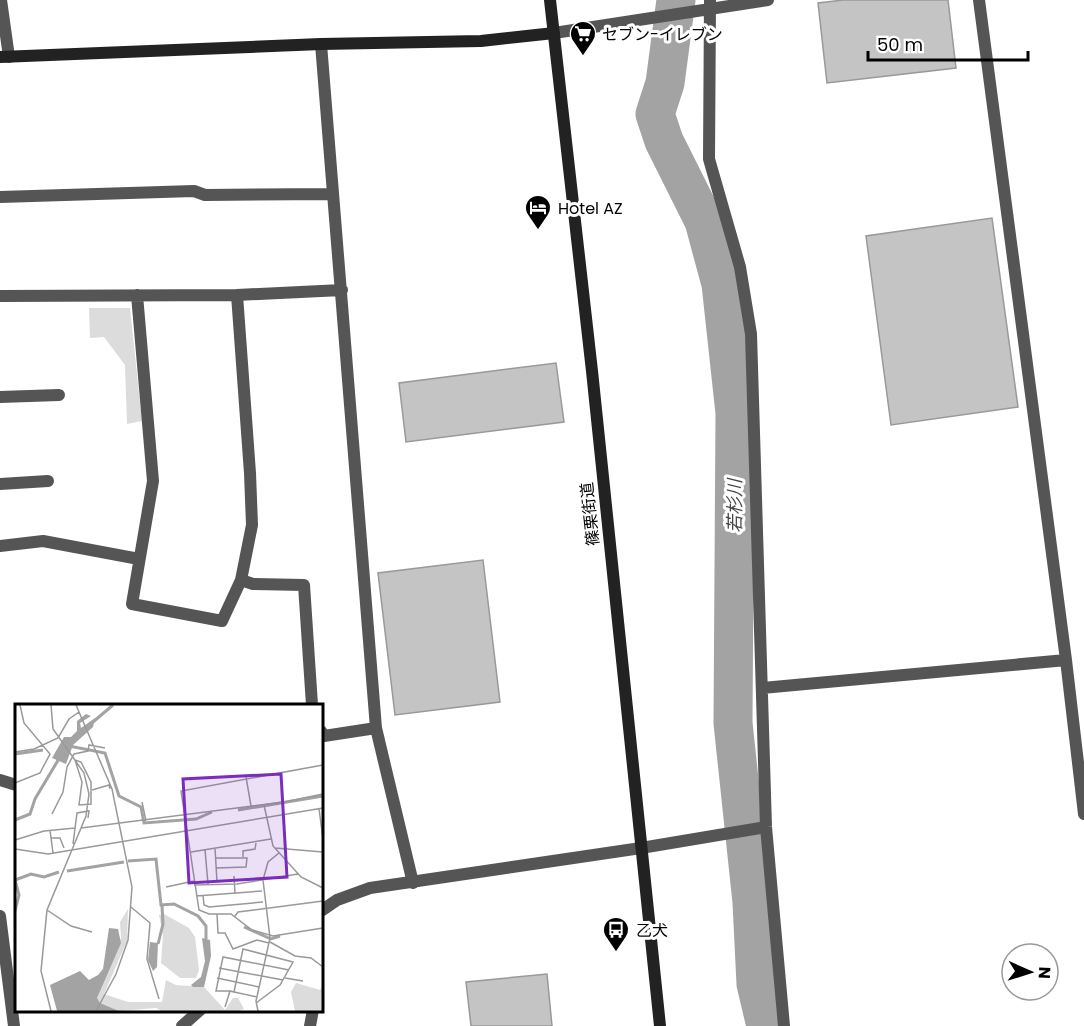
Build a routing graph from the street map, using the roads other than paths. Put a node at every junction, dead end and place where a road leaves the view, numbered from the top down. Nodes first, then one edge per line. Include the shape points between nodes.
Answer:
1 (1, 0) edge
2 (550, 0) edge
3 (768, 0) edge
4 (979, 0) edge
5 (710, 4) edge
6 (554, 33) junction
7 (321, 44) junction
8 (4, 57) edge
9 (333, 194) junction
10 (0, 197) edge
11 (342, 290) junction
12 (237, 295) junction
13 (0, 296) edge
14 (136, 296) junction
15 (59, 395) dead end
16 (0, 397) edge
17 (48, 481) dead end
18 (0, 484) edge
19 (0, 546) edge
20 (139, 559) junction
21 (241, 580) junction
22 (1066, 660) junction
23 (762, 688) junction
24 (312, 704) edge
25 (376, 728) junction
26 (322, 732) edge
27 (0, 780) edge
28 (15, 785) edge
29 (1084, 814) edge
30 (766, 827) junction
31 (640, 848) junction
32 (412, 883) junction
33 (322, 910) edge
34 (0, 916) edge
35 (199, 1011) edge
36 (313, 1011) edge
37 (15, 1026) edge
38 (182, 1026) edge
39 (310, 1026) edge
40 (660, 1026) edge
41 (783, 1026) edge

1 - 8 street
2 - 6 main road, 篠栗街道
3 - 5 street
4 - 22 street
5 - 6 street
5 - 23 street via 710,159 740,267 751,334
6 - 7 main road via 481,41
6 - 31 main road, 篠栗街道
7 - 8 main road
7 - 9 street
9 - 10 street via 205,195 194,191
9 - 11 street
11 - 12 street
11 - 25 street
12 - 14 street
12 - 21 street via 252,525
13 - 14 street
14 - 20 street via 153,481
15 - 16 street
17 - 18 street
19 - 20 street via 43,541
20 - 21 street via 132,604 222,621
21 - 24 street via 253,584 304,585
22 - 23 street
22 - 29 street
23 - 30 street
25 - 26 street via 324,736
25 - 32 street
27 - 28 street
30 - 31 street
30 - 41 street
31 - 32 street
31 - 40 main road, 篠栗街道
32 - 33 street via 370,888 337,900
34 - 37 street
35 - 38 street
36 - 39 street

